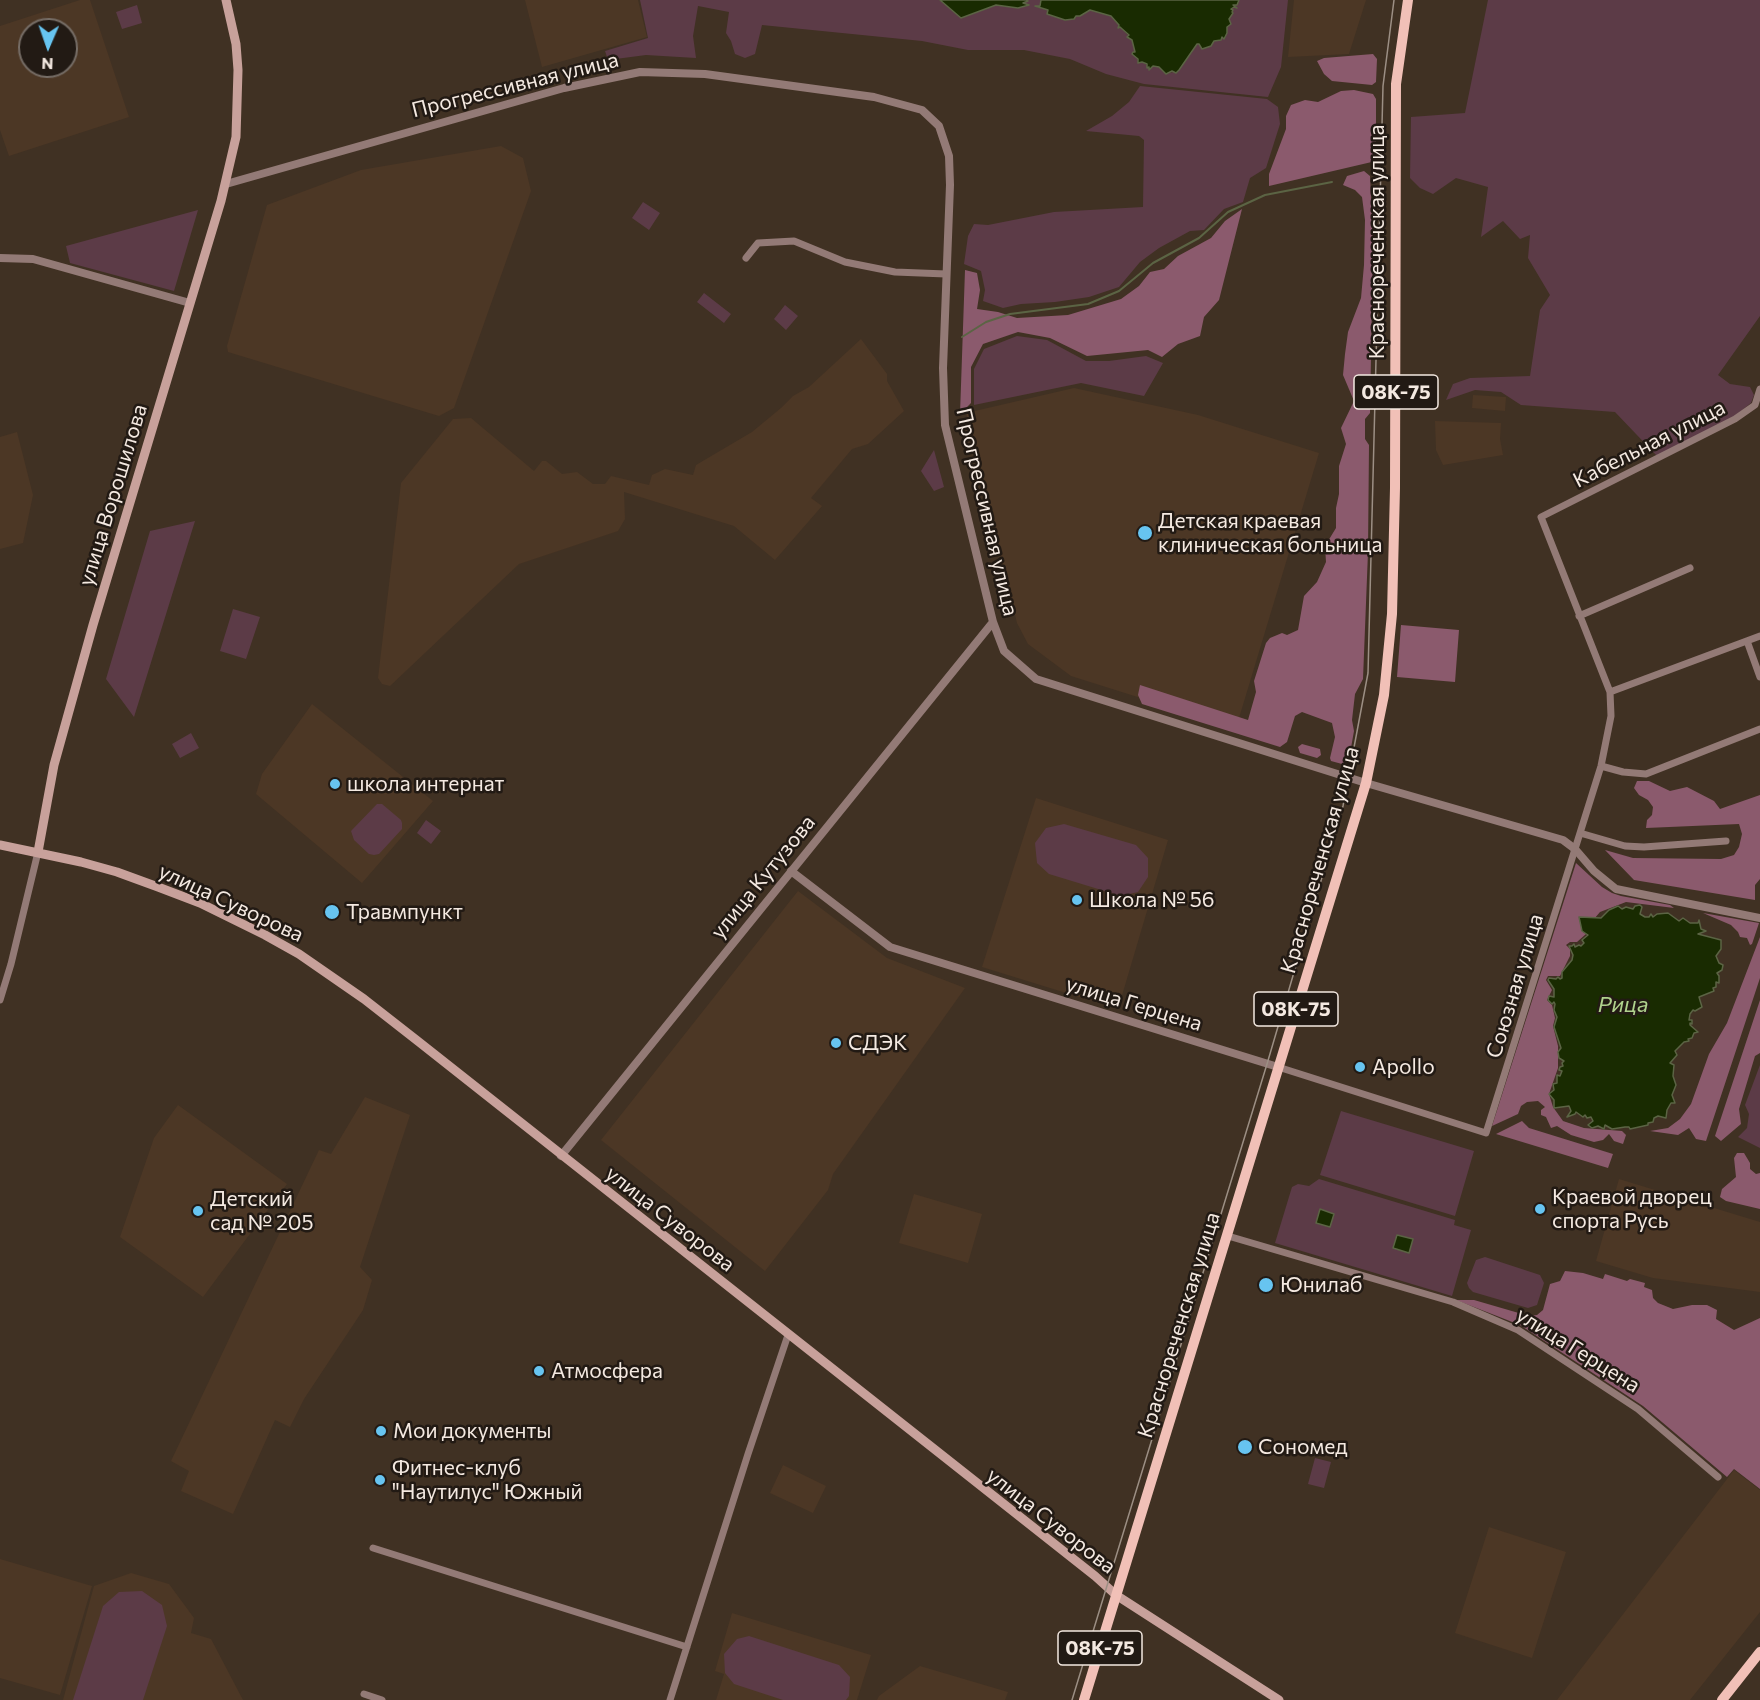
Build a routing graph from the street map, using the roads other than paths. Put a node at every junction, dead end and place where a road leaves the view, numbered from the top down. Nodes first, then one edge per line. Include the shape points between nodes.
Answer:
1 (226, 0) edge
2 (1408, 0) edge
3 (226, 184) junction
4 (0, 258) edge
5 (746, 258) dead end
6 (946, 273) junction
7 (190, 303) junction
8 (1760, 389) edge
9 (1690, 568) dead end
10 (1579, 616) junction
11 (993, 622) junction
12 (1760, 636) edge
13 (1747, 641) junction
14 (1760, 677) edge
15 (1610, 692) junction
16 (1760, 729) edge
17 (1601, 766) junction
18 (1366, 783) junction
19 (1580, 833) junction
20 (1726, 842) dead end
21 (0, 845) edge
22 (1575, 849) junction
23 (38, 852) junction
24 (791, 871) junction
25 (1760, 918) edge
26 (0, 1000) edge
27 (1278, 1067) junction
28 (1486, 1133) joint
29 (561, 1156) junction
30 (1228, 1236) junction
31 (788, 1335) junction
32 (1718, 1477) dead end
33 (373, 1548) dead end
34 (1116, 1595) junction
35 (687, 1647) junction
36 (1760, 1652) edge
37 (364, 1694) dead end
38 (382, 1700) edge
39 (670, 1700) edge
40 (1084, 1700) edge
41 (1279, 1700) edge
42 (1722, 1700) edge

1 - 3 main road, улица Ворошилова via 238,70 236,137
2 - 18 main road, Краснореченская улица / 08К-75 via 1396,84 1392,614 1384,695
3 - 6 street, Прогрессивная улица via 574,85 640,72 705,74 874,97 928,114 939,126 949,156
3 - 7 main road, улица Ворошилова
4 - 7 street via 33,259
5 - 6 street via 758,243 794,241 845,262 895,272
6 - 11 street, Прогрессивная улица via 945,425
7 - 23 main road, улица Ворошилова via 93,623 49,789
8 - 10 street, Кабельная улица via 1755,405 1735,419 1541,517
9 - 10 street
10 - 15 street
11 - 18 street, Прогрессивная улица via 1004,651 1036,679
11 - 24 street, улица Кутузова
12 - 13 street
13 - 14 street
13 - 15 street
15 - 17 street, Союзная улица via 1611,717
16 - 17 street via 1646,774
17 - 19 street, Союзная улица
18 - 22 street, Прогрессивная улица via 1563,840
18 - 27 main road, Краснореченская улица / 08К-75
19 - 20 street via 1624,846
19 - 22 street, Союзная улица
21 - 23 main road, улица Суворова
22 - 25 street, Прогрессивная улица via 1594,872 1616,889
22 - 28 street, Союзная улица
23 - 26 street, улица Ворошилова
23 - 29 main road, улица Суворова via 117,872 200,903 265,934 383,1013
24 - 27 street, улица Герцена via 890,947
24 - 29 street, улица Кутузова
27 - 28 street, улица Герцена
27 - 30 main road, Краснореченская улица / 08К-75
29 - 31 main road, улица Суворова
30 - 32 street, улица Герцена via 1453,1302 1518,1330 1638,1409
30 - 34 main road, Краснореченская улица / 08К-75
31 - 34 main road, улица Суворова
31 - 35 street
33 - 35 street
34 - 40 main road, Краснореченская улица / 08К-75
34 - 41 main road, улица Суворова
35 - 39 street
36 - 42 main road
37 - 38 street

